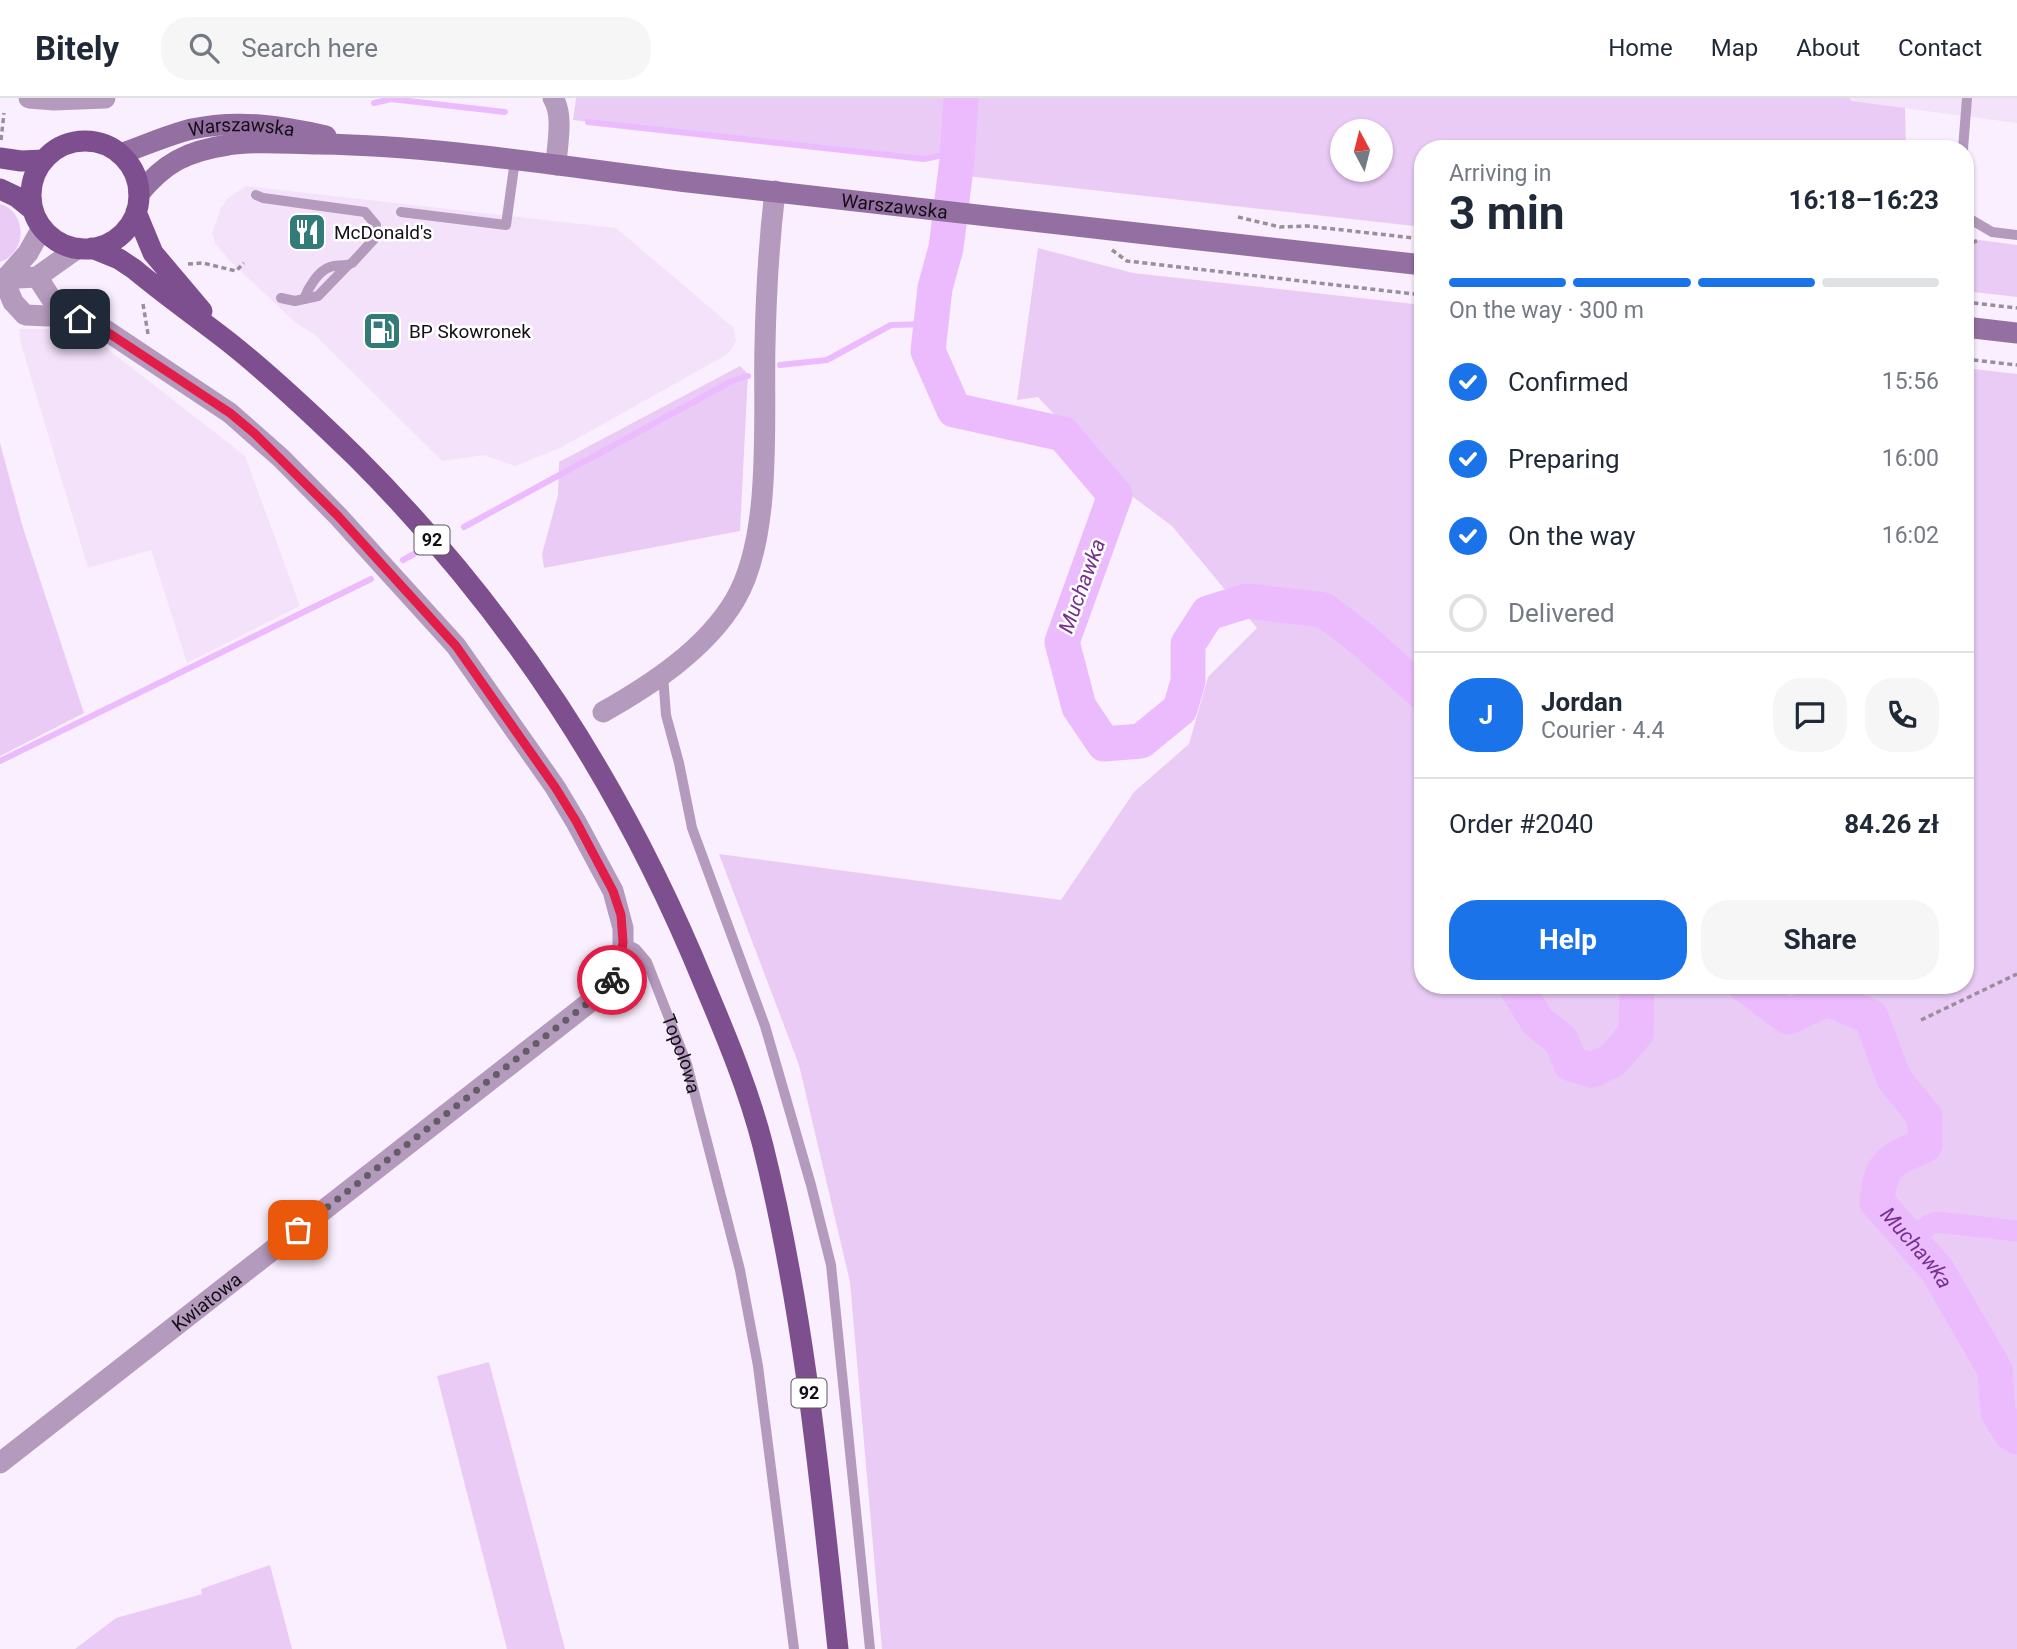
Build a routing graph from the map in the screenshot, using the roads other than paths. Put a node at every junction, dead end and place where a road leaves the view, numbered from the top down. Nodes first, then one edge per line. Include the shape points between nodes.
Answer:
1 (29, 98) edge
2 (105, 98) edge
3 (553, 98) edge
4 (1967, 98) edge
5 (1964, 140) edge
6 (366, 145) junction
7 (120, 153) junction
8 (0, 158) edge
9 (44, 160) junction
10 (515, 160) junction
11 (556, 164) junction
12 (0, 190) edge
13 (775, 191) junction
14 (256, 195) dead end
15 (138, 203) junction
16 (401, 212) dead end
17 (37, 219) junction
18 (1974, 221) edge
19 (2017, 235) edge
20 (85, 248) junction
21 (1414, 264) edge
22 (37, 277) junction
23 (2, 279) edge
24 (281, 298) dead end
25 (71, 317) junction
26 (1974, 328) edge
27 (2017, 332) edge
28 (234, 346) junction
29 (663, 674) junction
30 (603, 712) dead end
31 (623, 942) junction
32 (0, 1463) edge
33 (794, 1649) edge
34 (838, 1649) edge
35 (870, 1649) edge

1 - 2 street
3 - 11 street via 559,118
4 - 5 lane
6 - 7 main road, Warszawska via 282,126 231,124 191,130
6 - 10 main road, Warszawska
6 - 15 main road, Warszawska via 230,144 199,150 168,164 153,177
7 - 9 main road via 95,142 76,142 58,148
7 - 15 main road, 92 via 134,172
8 - 9 main road
9 - 17 main road via 31,195
10 - 11 main road, Warszawska
10 - 16 lane via 506,225
11 - 13 main road, Warszawska
12 - 17 main road, 92 via 17,197
13 - 21 main road, Warszawska
13 - 29 street via 761,497 754,549 734,602 704,639
14 - 24 lane via 365,212 376,225 375,238 348,265 324,270 304,299
15 - 20 main road via 130,226 119,237
15 - 28 main road, 92 via 153,253
17 - 20 main road, 92 via 58,242
17 - 23 street via 28,253
18 - 19 lane via 1992,232
20 - 22 street
20 - 28 main road, 92 via 119,259
22 - 23 street
22 - 25 street via 52,301
23 - 25 street via 25,315
25 - 31 street via 98,326 230,413 263,441 456,646 576,821 617,903
26 - 27 main road
28 - 34 main road, 92 via 381,483 502,625 607,780 667,898 744,1085 774,1195 803,1349
29 - 30 street
29 - 35 lane via 666,715 692,828 765,1026 831,1265
31 - 32 street, Kwiatowa via 620,964 606,989
31 - 33 lane, Topolowa via 647,962 687,1064 740,1270 758,1366

